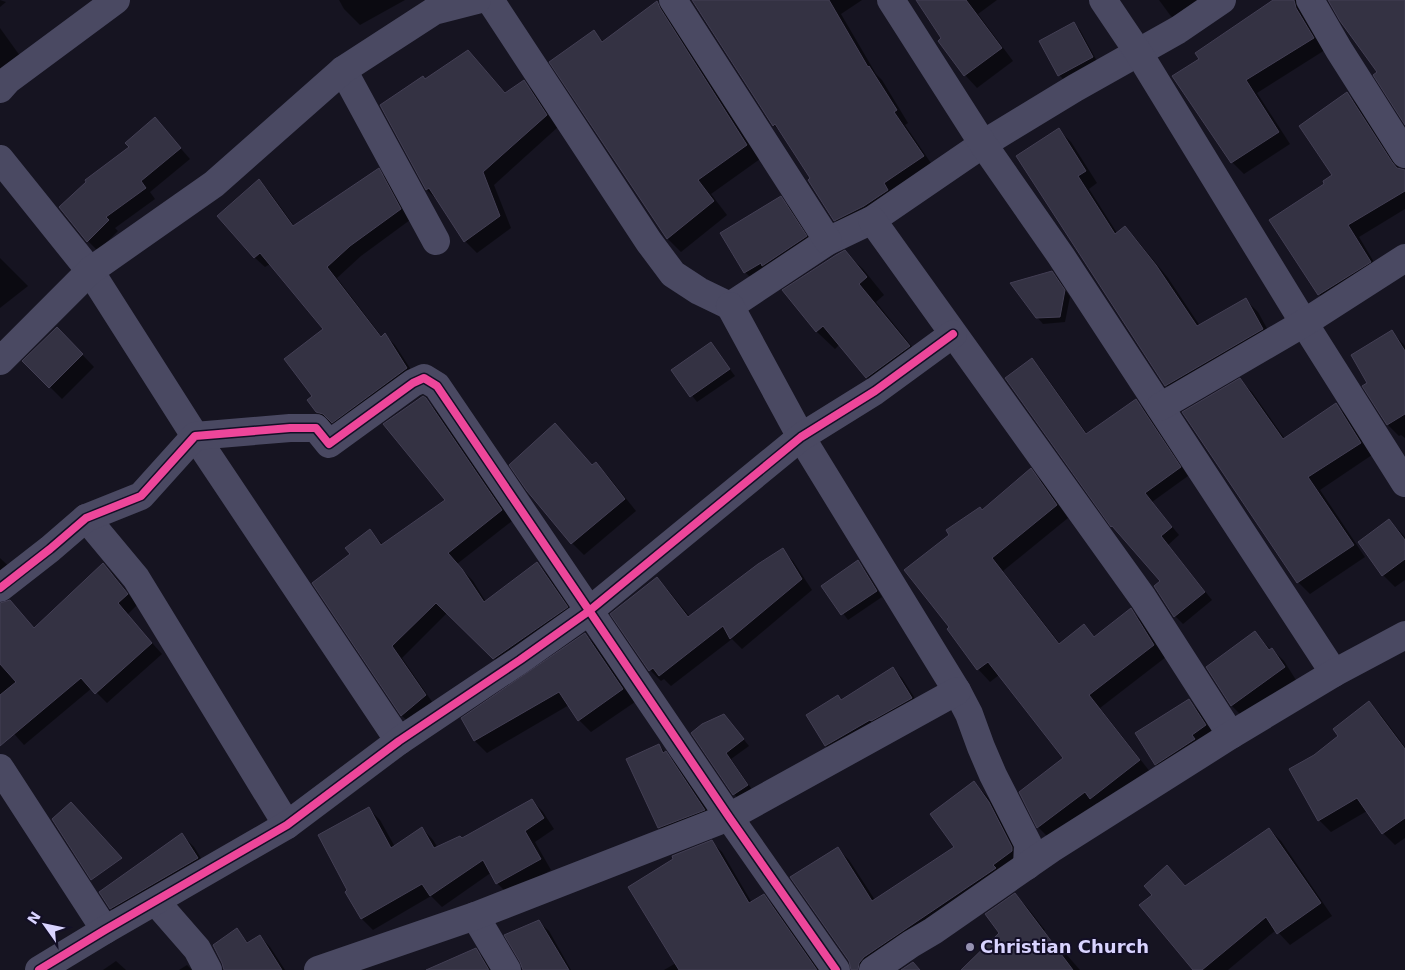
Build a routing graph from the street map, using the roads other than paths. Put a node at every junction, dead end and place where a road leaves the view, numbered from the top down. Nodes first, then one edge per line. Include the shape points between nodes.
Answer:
1 (116, 0) edge
2 (477, 0) edge
3 (490, 0) edge
4 (673, 0) edge
5 (892, 0) edge
6 (1103, 0) edge
7 (1222, 0) edge
8 (1310, 0) edge
9 (431, 5) edge
10 (1138, 52) junction
11 (343, 70) junction
12 (0, 89) edge
13 (983, 144) junction
14 (1405, 154) edge
15 (0, 160) edge
16 (872, 220) junction
17 (436, 241) dead end
18 (828, 241) junction
19 (1405, 258) edge
20 (90, 271) junction
21 (730, 306) junction
22 (1304, 323) junction
23 (953, 334) junction
24 (0, 361) edge
25 (1160, 407) junction
26 (195, 436) junction
27 (801, 437) junction
28 (1405, 483) edge
29 (86, 518) junction
30 (0, 588) edge
31 (589, 612) junction
32 (1405, 636) edge
33 (1334, 673) junction
34 (957, 691) junction
35 (1231, 735) junction
36 (399, 741) junction
37 (0, 768) edge
38 (729, 817) junction
39 (287, 825) junction
40 (1027, 866) junction
41 (156, 902) junction
42 (475, 916) junction
43 (105, 930) junction
44 (40, 970) edge
45 (208, 970) edge
46 (318, 970) edge
47 (507, 970) edge
48 (836, 970) edge
49 (873, 970) edge

1 - 12 street
2 - 9 street
3 - 21 street via 672,274
4 - 18 street
5 - 13 street
6 - 10 street
7 - 10 street
8 - 14 street
9 - 11 street
10 - 13 street
10 - 22 street
11 - 17 street
11 - 20 street via 214,184
13 - 16 street
13 - 25 street
15 - 20 street
16 - 18 street
16 - 23 street
18 - 21 street
19 - 22 street
20 - 24 street
20 - 26 street
21 - 27 street
22 - 25 street
22 - 28 street
23 - 27 street via 875,391
23 - 35 street via 1142,598
25 - 33 street
26 - 29 street via 141,496
26 - 31 street via 316,428 329,444 424,378 437,386
26 - 36 street
27 - 31 street
27 - 34 street
29 - 30 street
29 - 39 street via 136,578
31 - 36 street
31 - 38 street
32 - 33 street
33 - 35 street
34 - 38 street
34 - 40 street via 993,775 1028,844
35 - 40 street
36 - 39 street
37 - 43 street
38 - 42 street
38 - 48 street
39 - 41 street
40 - 49 street
41 - 43 street
41 - 45 street via 197,949
42 - 46 street
42 - 47 street
43 - 44 street

